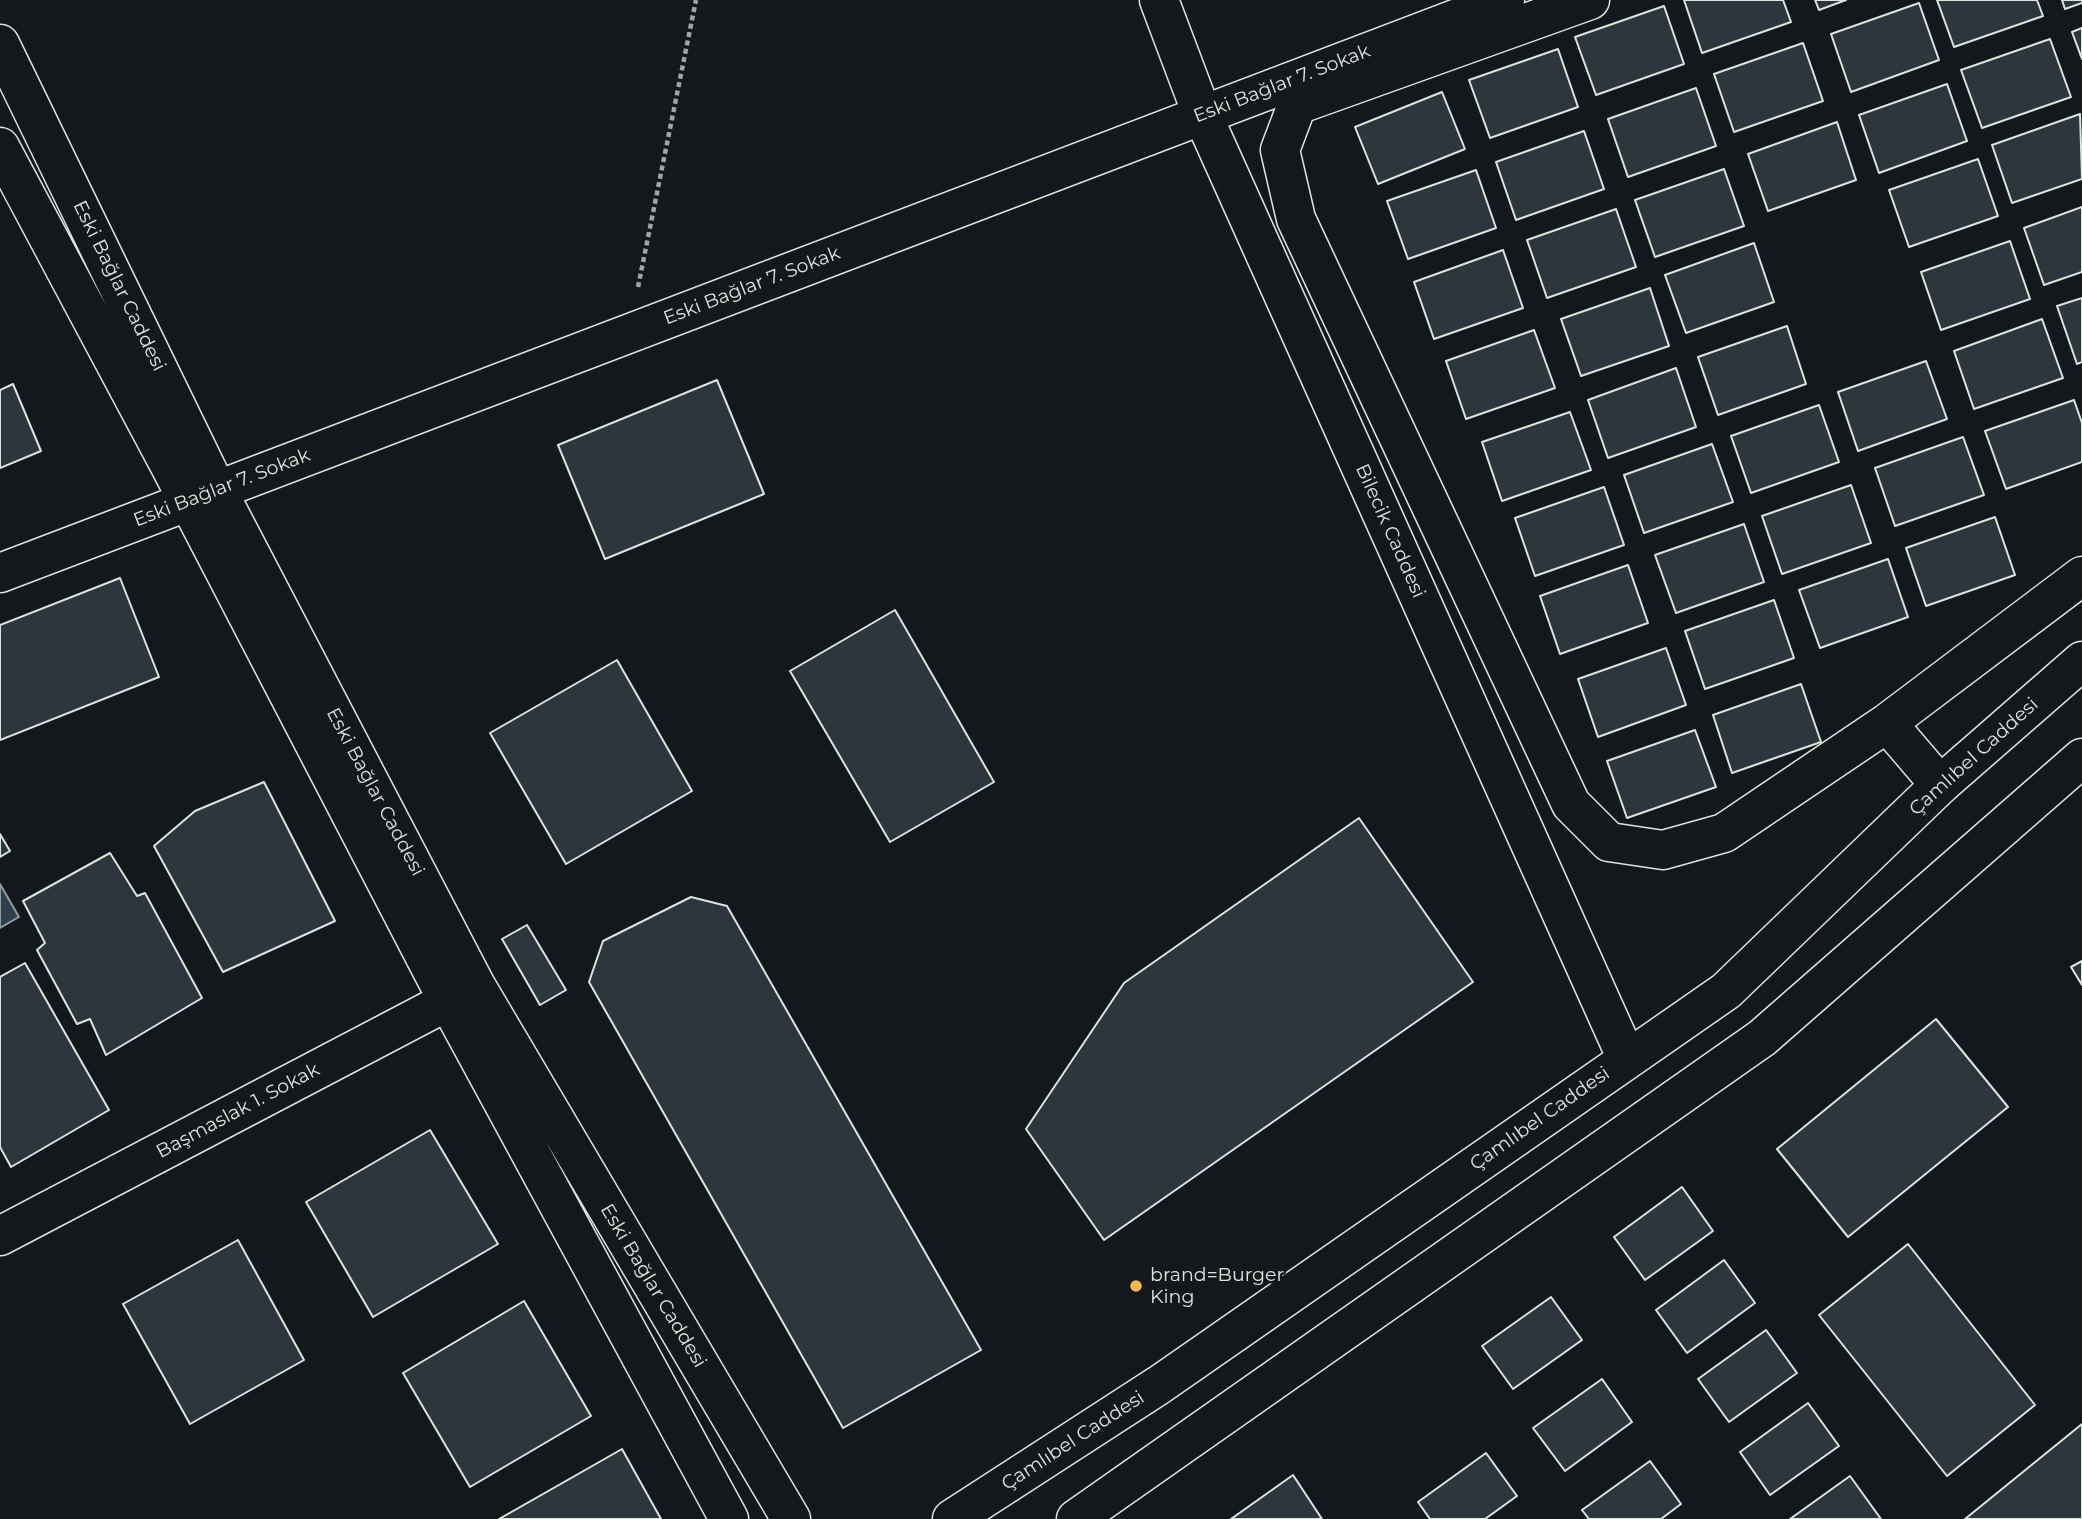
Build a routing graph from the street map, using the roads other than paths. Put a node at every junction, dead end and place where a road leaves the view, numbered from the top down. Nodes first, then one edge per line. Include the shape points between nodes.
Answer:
1 (1159, 0) edge
2 (1505, 0) edge
3 (1590, 0) edge
4 (0, 44) edge
5 (1202, 114) junction
6 (0, 147) edge
7 (202, 495) junction
8 (0, 573) edge
9 (2082, 576) edge
10 (2082, 661) edge
11 (1887, 723) junction
12 (2082, 758) edge
13 (1940, 785) junction
14 (462, 994) junction
15 (1627, 1059) junction
16 (0, 1236) edge
17 (729, 1519) edge
18 (791, 1519) edge
19 (952, 1519) edge
20 (1076, 1519) edge

1 - 5 street, Bilecik Caddesi
2 - 5 street, Eski Bağlar 7. Sokak
3 - 11 street via 1297,104 1280,150 1296,219 1571,804 1609,842 1663,850 1724,833
4 - 7 street, Eski Bağlar Caddesi
5 - 7 street, Eski Bağlar 7. Sokak
5 - 15 street, Bilecik Caddesi
6 - 7 street, Eski Bağlar Caddesi
7 - 8 street, Eski Bağlar 7. Sokak
7 - 14 street, Eski Bağlar Caddesi
9 - 11 street
10 - 13 street, Çamlıbel Caddesi
11 - 13 street
12 - 20 street via 1762,1038
13 - 15 street, Çamlıbel Caddesi via 1726,991
14 - 16 street, Başmaslak 1. Sokak
14 - 17 street, Eski Bağlar Caddesi
14 - 18 street, Eski Bağlar Caddesi
15 - 19 street, Çamlıbel Caddesi via 1159,1385

